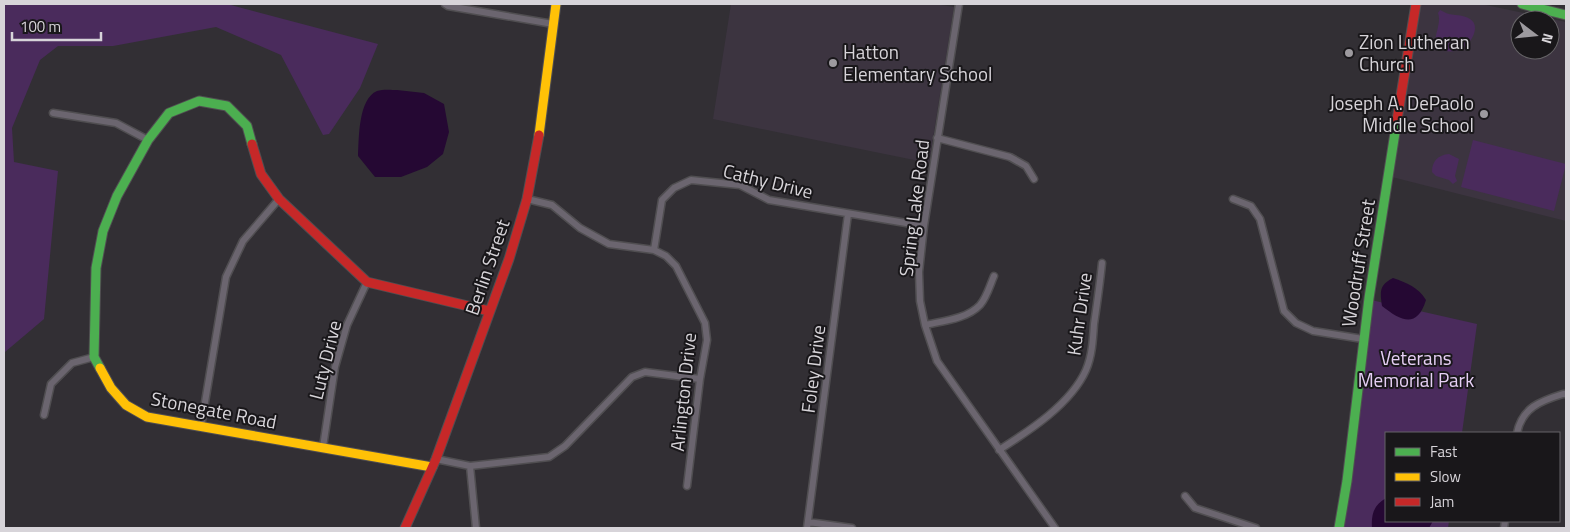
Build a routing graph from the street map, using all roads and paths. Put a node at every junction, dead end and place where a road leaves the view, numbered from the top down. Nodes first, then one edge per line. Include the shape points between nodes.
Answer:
1 (445, 4) edge
2 (556, 4) edge
3 (959, 4) edge
4 (1416, 4) edge
5 (1522, 4) edge
6 (1566, 15) edge
7 (553, 24) junction
8 (53, 113) dead end
9 (937, 138) junction
10 (148, 140) junction
11 (1034, 179) dead end
12 (527, 198) junction
13 (279, 199) junction
14 (1233, 199) dead end
15 (848, 214) junction
16 (924, 226) junction
17 (654, 250) junction
18 (1102, 263) dead end
19 (994, 276) dead end
20 (367, 282) junction
21 (489, 311) junction
22 (925, 325) junction
23 (1363, 339) junction
24 (94, 357) junction
25 (700, 379) junction
26 (1566, 394) edge
27 (44, 415) dead end
28 (200, 426) junction
29 (1517, 432) edge
30 (323, 447) junction
31 (998, 450) junction
32 (434, 463) junction
33 (470, 466) junction
34 (687, 486) dead end
35 (1185, 496) dead end
36 (808, 525) edge
37 (405, 528) edge
38 (476, 528) edge
39 (852, 528) edge
40 (1055, 528) edge
41 (1256, 528) edge
42 (1339, 528) edge

1 - 7 street
2 - 7 street, Berlin Street
3 - 9 street, Spring Lake Road
4 - 23 street, Woodruff Street
5 - 6 street
7 - 12 street, Berlin Street via 543,112
8 - 10 street via 116,123
9 - 11 street via 1010,157 1026,166
9 - 16 street, Spring Lake Road
10 - 13 street via 169,113 199,101 227,106 247,126 261,174
10 - 24 street via 117,196 103,231 96,268
12 - 17 street, Arlington Drive via 552,205 580,228 609,244
12 - 21 street, Berlin Street via 509,260
13 - 20 street
13 - 28 street via 243,241 226,277
14 - 23 street via 1251,206 1260,219 1284,311 1296,323 1313,331
15 - 16 street, Cathy Drive
15 - 17 street, Cathy Drive via 769,200 740,185 691,180 674,188 662,200
15 - 36 street, Foley Drive
16 - 22 street, Spring Lake Road via 919,272
17 - 25 street, Arlington Drive via 676,266 705,323 707,340
18 - 31 street, Kuhr Drive via 1086,370 1076,387 1052,412
19 - 22 street via 981,304 968,314
20 - 21 street
20 - 30 street, Luty Drive via 347,324 334,367
21 - 32 street, Berlin Street
22 - 31 street, Spring Lake Road via 937,361
23 - 42 street, Woodruff Street
24 - 27 street via 72,363 51,384
24 - 28 street, Stonegate Road via 111,388 126,405 147,417
25 - 33 street via 645,372 632,377 565,446 549,457
25 - 34 street, Arlington Drive
26 - 29 street via 1537,403 1519,423
28 - 30 street, Stonegate Road
30 - 32 street, Stonegate Road
31 - 40 street, Spring Lake Road
32 - 33 street
32 - 37 street, Berlin Street
33 - 38 street
35 - 41 street via 1195,508
36 - 39 street

